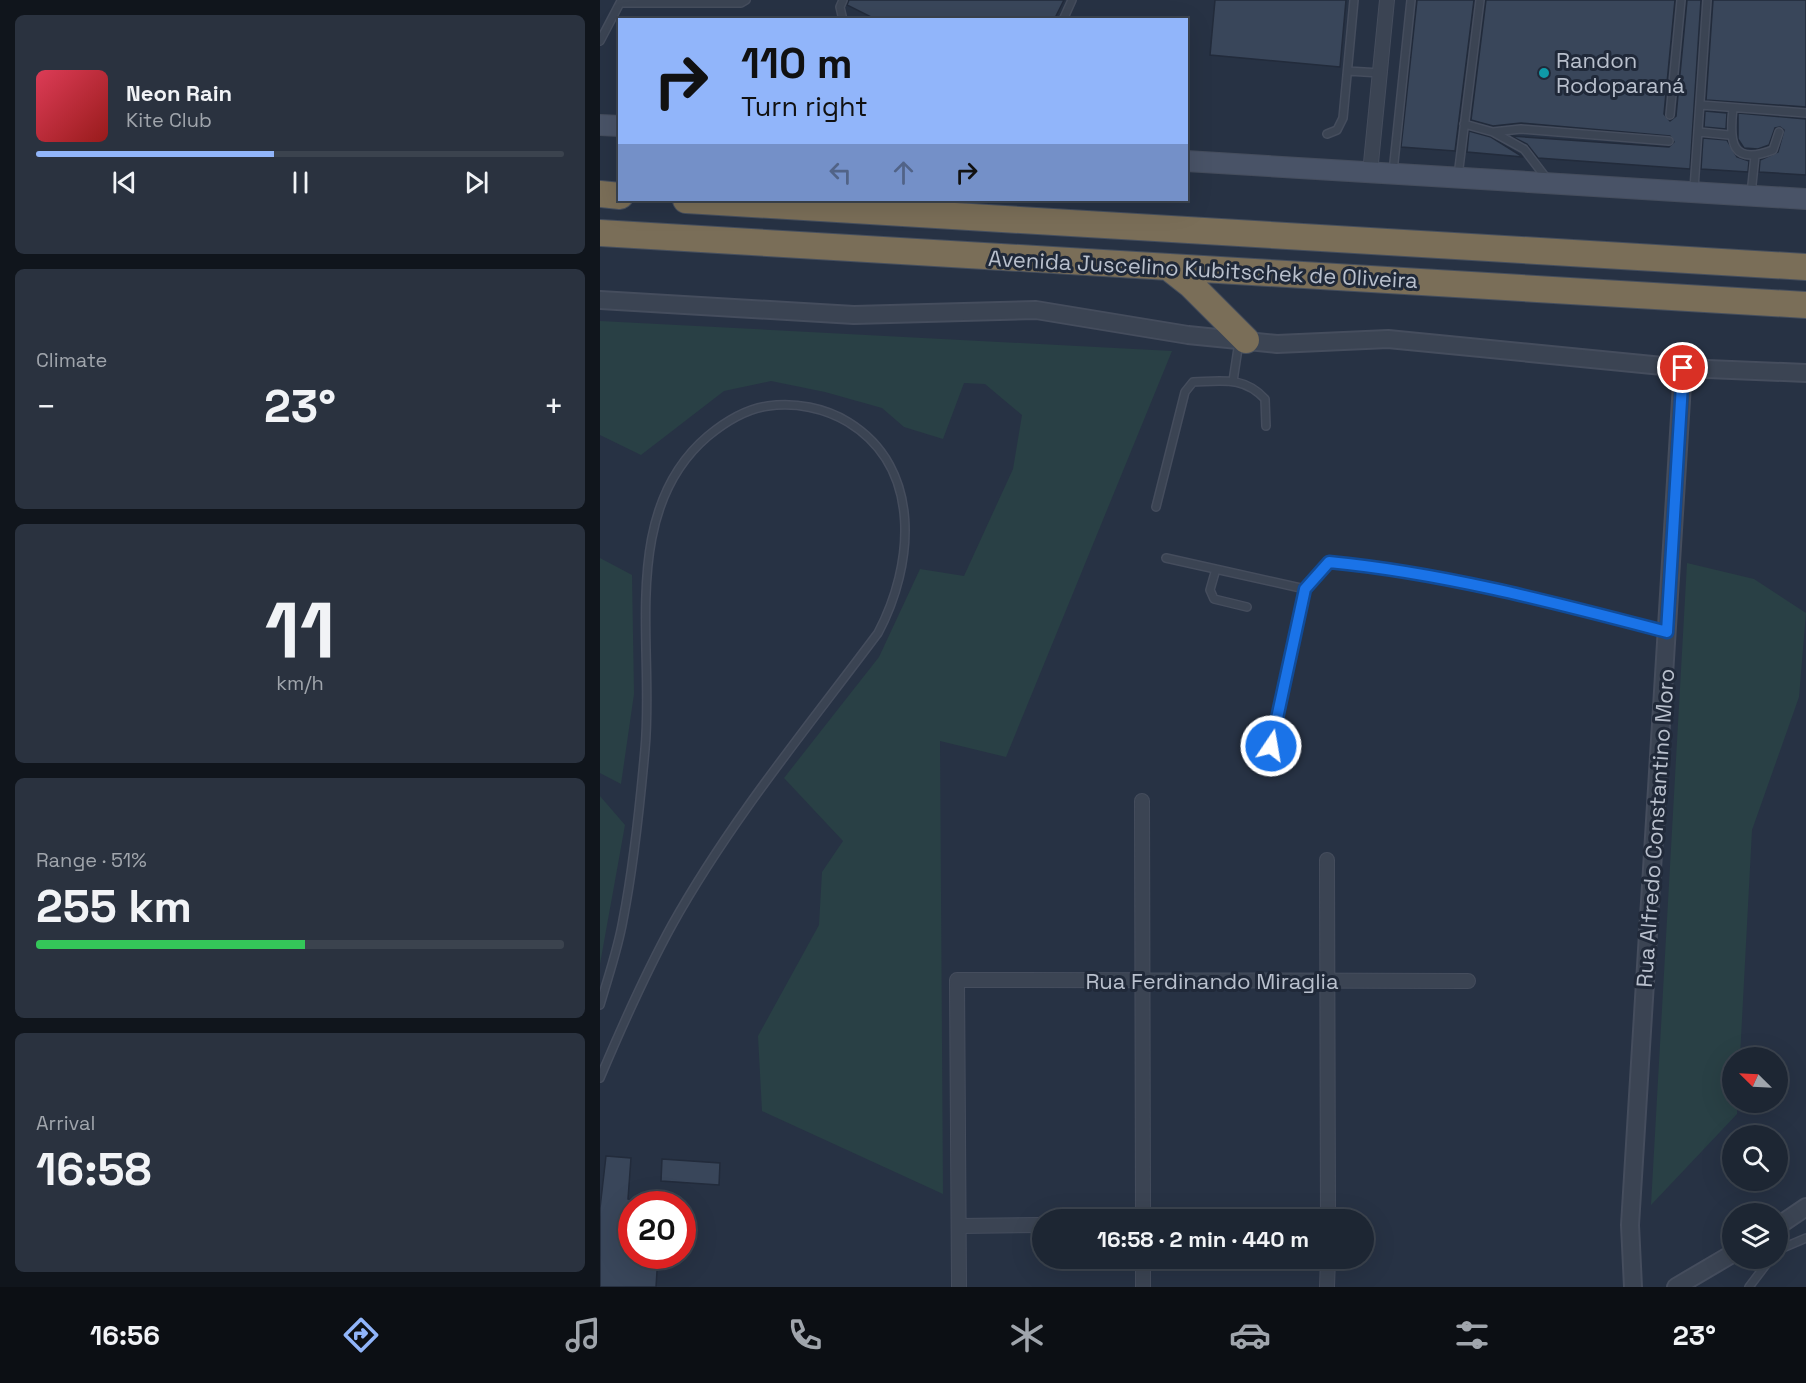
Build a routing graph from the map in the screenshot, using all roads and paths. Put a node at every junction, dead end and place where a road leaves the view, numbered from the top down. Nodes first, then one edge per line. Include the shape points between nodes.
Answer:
1 (746, 0) edge
2 (843, 0) edge
3 (1072, 0) edge
4 (1354, 0) edge
5 (1387, 0) edge
6 (1411, 0) edge
7 (1480, 0) edge
8 (1681, 0) edge
9 (1707, 0) edge
10 (620, 1) edge
11 (843, 18) edge
12 (1064, 18) edge
13 (600, 41) edge
14 (1347, 71) junction
15 (1380, 73) junction
16 (1701, 105) junction
17 (1733, 108) junction
18 (1806, 113) edge
19 (1670, 115) dead end
20 (1464, 124) junction
21 (600, 125) edge
22 (618, 126) edge
23 (1493, 132) junction
24 (1699, 132) junction
25 (1779, 132) dead end
26 (1327, 134) dead end
27 (1729, 135) junction
28 (1669, 141) dead end
29 (1755, 156) junction
30 (1188, 161) edge
31 (1370, 173) junction
32 (1392, 174) junction
33 (1458, 178) junction
34 (1550, 184) junction
35 (1694, 193) junction
36 (600, 194) edge
37 (618, 195) edge
38 (1751, 196) junction
39 (1806, 199) edge
40 (703, 201) edge
41 (600, 232) edge
42 (1168, 267) junction
43 (1806, 267) edge
44 (600, 300) edge
45 (1775, 303) junction
46 (1806, 304) edge
47 (1806, 311) edge
48 (1242, 340) junction
49 (1683, 368) junction
50 (1806, 373) edge
51 (1233, 381) junction
52 (1266, 426) dead end
53 (1156, 507) dead end
54 (1166, 558) dead end
55 (1216, 569) junction
56 (1305, 589) junction
57 (1247, 607) dead end
58 (1667, 632) junction
59 (1271, 746) dead end
60 (1142, 801) dead end
61 (1328, 861) dead end
62 (1142, 980) junction
63 (1328, 981) junction
64 (1468, 981) dead end
65 (600, 1005) edge
66 (600, 1078) edge
67 (1806, 1207) edge
68 (1143, 1209) edge
69 (1328, 1209) edge
70 (1788, 1219) edge
71 (1032, 1225) edge
72 (959, 1226) junction
73 (1806, 1238) edge
74 (1788, 1246) edge
75 (1722, 1260) edge
76 (1143, 1269) edge
77 (1328, 1269) edge
78 (1763, 1269) edge
79 (959, 1287) edge
80 (1143, 1287) edge
81 (1328, 1287) edge
82 (1633, 1287) edge
83 (1676, 1287) edge
84 (1749, 1287) edge

1 - 10 lane
2 - 11 lane
3 - 12 lane
4 - 14 lane
5 - 15 street
6 - 32 lane
7 - 20 lane
8 - 19 lane
9 - 16 lane
10 - 13 lane
14 - 15 lane
14 - 26 lane via 1341,124
15 - 31 street
16 - 17 lane
16 - 24 lane
17 - 18 lane
17 - 27 lane
20 - 23 lane
20 - 33 lane
21 - 22 main road
23 - 28 lane via 1521,129
23 - 34 lane via 1524,149
24 - 27 lane
24 - 35 lane
25 - 29 lane via 1773,150
27 - 29 lane via 1736,148
29 - 38 lane
30 - 31 main road
31 - 32 main road
32 - 33 main road
33 - 34 main road
34 - 35 main road
35 - 38 main road
36 - 37 highway
38 - 39 main road
40 - 43 highway, Avenida Juscelino Kubitschek de Oliveira
41 - 42 highway, Avenida Juscelino Kubitschek de Oliveira
42 - 45 highway, Avenida Juscelino Kubitschek de Oliveira
42 - 48 highway via 1191,285
44 - 48 street via 854,315 1036,310
45 - 46 highway, Avenida Juscelino Kubitschek de Oliveira
45 - 47 highway
48 - 49 street via 1277,345 1388,339
48 - 51 lane
49 - 50 street
49 - 58 street, Rua Alfredo Constantino Moro
51 - 52 lane via 1255,388 1265,399
51 - 53 lane via 1193,382 1188,387
54 - 55 lane
55 - 56 lane
55 - 57 lane via 1210,590 1214,599
56 - 58 lane via 1329,562 1366,566 1530,597
56 - 59 lane
58 - 82 street, Rua Alfredo Constantino Moro via 1630,1225
60 - 62 street
61 - 63 street
62 - 63 street, Rua Ferdinando Miraglia
62 - 68 street
62 - 72 street, Rua Ferdinando Miraglia via 957,980
63 - 64 street, Rua Ferdinando Miraglia
63 - 69 street
65 - 66 lane via 623,921 645,747 646,585 652,534 669,486 694,448 726,422 759,407 785,404 838,416 863,431 884,453 898,482 905,509 905,547 891,608 878,633 744,813 672,924
67 - 70 street
71 - 72 street
72 - 79 street
73 - 74 lane
75 - 83 street
76 - 80 street
77 - 81 street
78 - 84 lane

